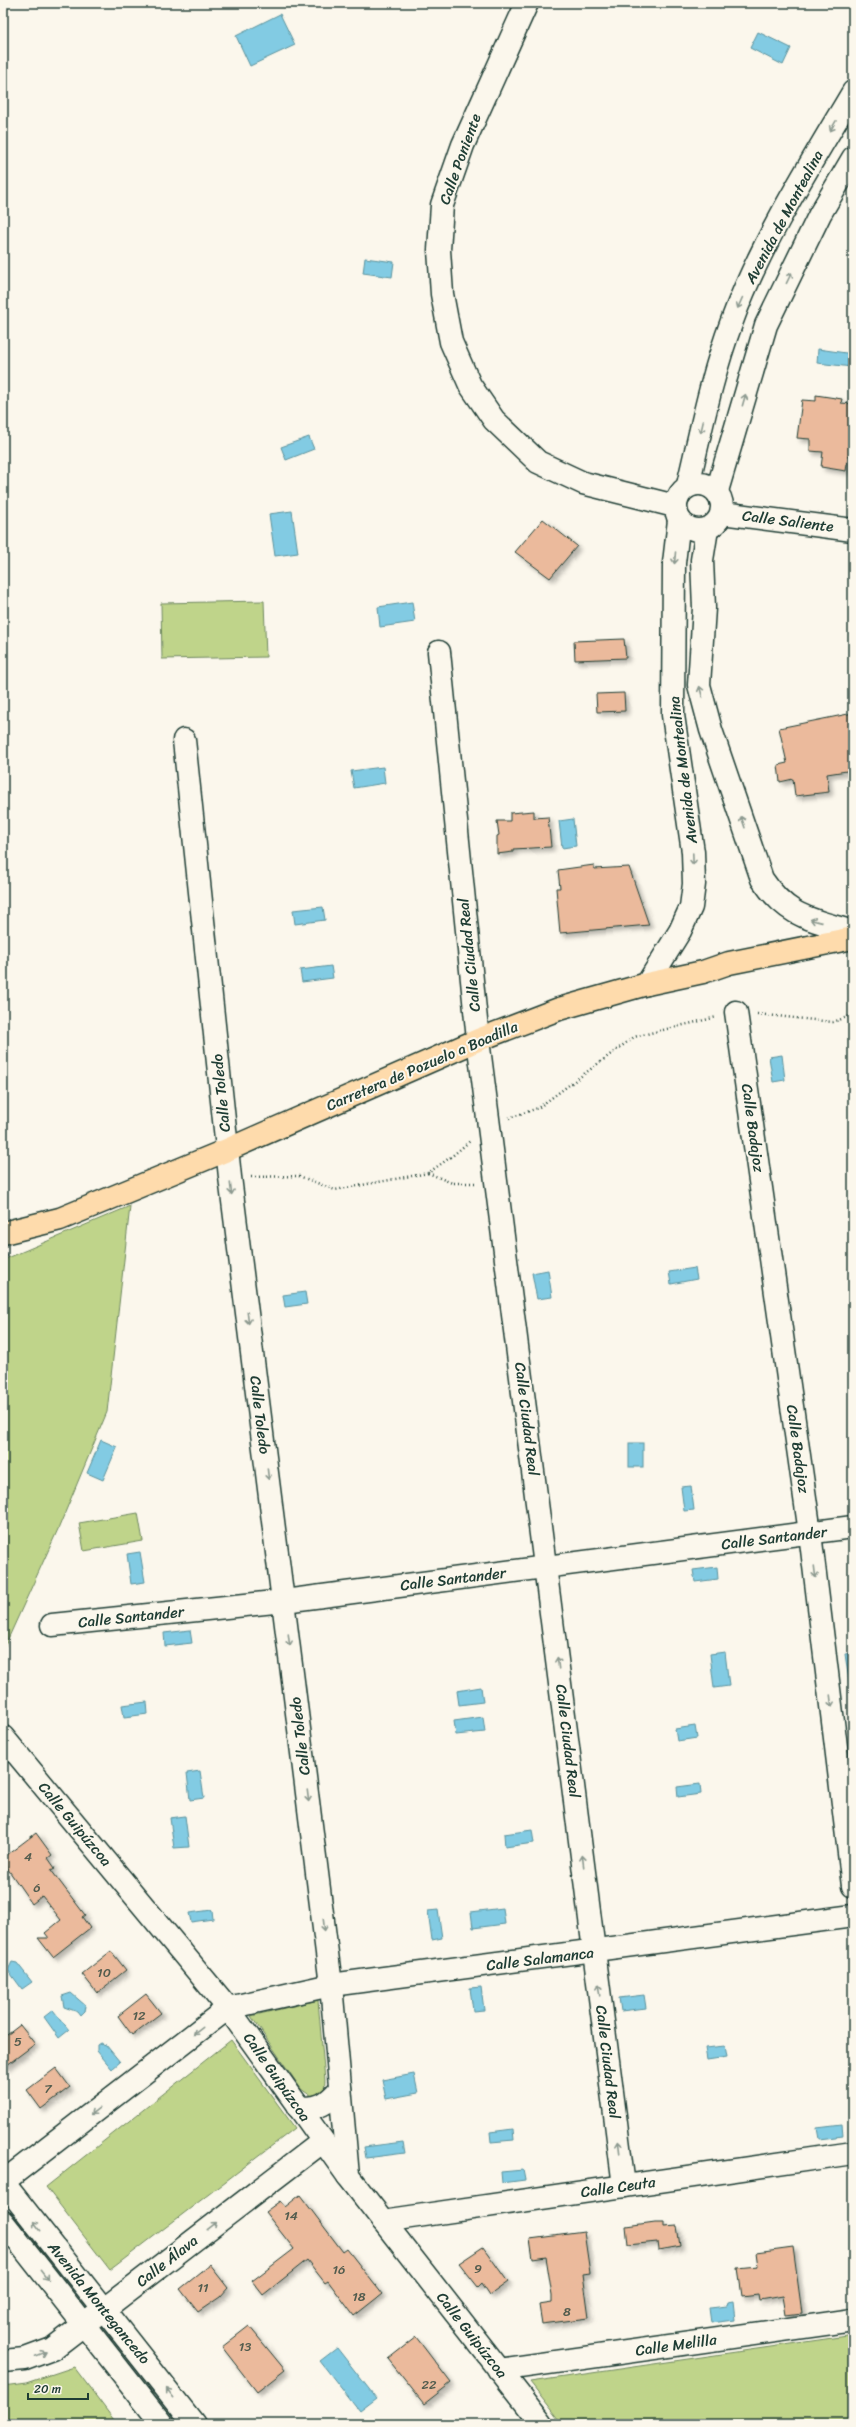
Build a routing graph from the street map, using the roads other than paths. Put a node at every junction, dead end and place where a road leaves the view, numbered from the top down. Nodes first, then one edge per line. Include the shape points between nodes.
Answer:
1 (527, 3) edge
2 (853, 92) edge
3 (853, 158) edge
4 (688, 485) junction
5 (717, 491) junction
6 (677, 513) junction
7 (722, 513) junction
8 (706, 529) junction
9 (853, 530) edge
10 (439, 652) dead end
11 (184, 740) dead end
12 (853, 932) edge
13 (853, 938) edge
14 (647, 984) junction
15 (736, 1012) road end
16 (478, 1040) junction
17 (227, 1150) junction
18 (3, 1232) edge
19 (853, 1527) edge
20 (810, 1533) junction
21 (546, 1568) junction
22 (284, 1601) junction
23 (52, 1625) dead end
24 (3, 1737) edge
25 (853, 1886) edge
26 (853, 1916) edge
27 (594, 1952) junction
28 (331, 1985) junction
29 (228, 2008) junction
30 (340, 2089) junction
31 (298, 2107) junction
32 (322, 2142) junction
33 (853, 2153) edge
34 (348, 2176) junction
35 (3, 2182) edge
36 (624, 2186) junction
37 (383, 2221) junction
38 (3, 2222) edge
39 (103, 2310) junction
40 (853, 2320) edge
41 (85, 2326) junction
42 (3, 2361) edge
43 (499, 2370) junction
44 (162, 2424) edge
45 (194, 2424) edge
46 (542, 2424) edge

1 - 6 street, Calle Poniente via 463,145 442,205 440,272 451,342 470,385 494,420 538,462 583,483
2 -> 4 street, Avenida de Montealina via 761,254 732,320 709,398
5 -> 3 street, Avenida de Montealina via 766,325 820,214
4 - 5 street via 709,485
4 - 6 street via 681,490
5 - 7 street via 722,501
6 - 8 street via 686,527
6 -> 14 street, Avenida de Montealina via 674,563 673,714 693,852 694,884 691,906 680,931
7 - 8 street via 717,523
7 - 9 street, Calle Saliente
12 -> 8 street, Avenida de Montealina via 806,918 792,911 774,897 762,879 711,730 699,685 704,608 702,560
10 - 16 street, Calle Ciudad Real
11 - 17 street, Calle Toledo
13 - 14 main road, Carretera de Pozuelo a Boadilla via 729,963 703,972
14 - 16 main road, Carretera de Pozuelo a Boadilla via 560,1009
15 - 20 street, Calle Badajoz
16 - 17 main road, Carretera de Pozuelo a Boadilla
16 - 21 street, Calle Ciudad Real
17 - 18 main road, Carretera de Pozuelo a Boadilla via 60,1219
17 -> 22 street, Calle Toledo
19 - 20 street, Calle Santander
20 - 21 street, Calle Santander
20 -> 25 street, Calle Badajoz
21 - 22 street, Calle Santander
27 -> 21 street, Calle Ciudad Real
22 - 23 street, Calle Santander
22 -> 28 street, Calle Toledo
24 - 29 street, Calle Guipúzcoa
26 - 27 street, Calle Salamanca
27 - 28 street, Calle Salamanca
36 -> 27 street, Calle Ciudad Real
28 - 29 street, Calle Salamanca
28 - 30 street, Calle Toledo
29 - 31 street, Calle Guipúzcoa
29 -> 35 street
30 - 31 street via 329,2102 318,2107
30 - 34 street, Calle Toledo
31 - 32 street, Calle Guipúzcoa
32 - 34 street, Calle Guipúzcoa
39 -> 32 street, Calle Álava
33 - 36 street, Calle Ceuta
34 - 37 street, Calle Guipúzcoa
39 -> 35 street, Avenida Montegancedo
36 - 37 street, Calle Ceuta
37 - 43 street, Calle Guipúzcoa
38 -> 41 street, Avenida Montegancedo
39 - 41 street, Calle Álava
45 -> 39 street, Avenida Montegancedo
40 - 43 street, Calle Melilla
42 -> 41 street, Calle Álava via 37,2356 52,2349
41 - 44 street, Avenida Montegancedo
43 - 46 street, Calle Guipúzcoa

